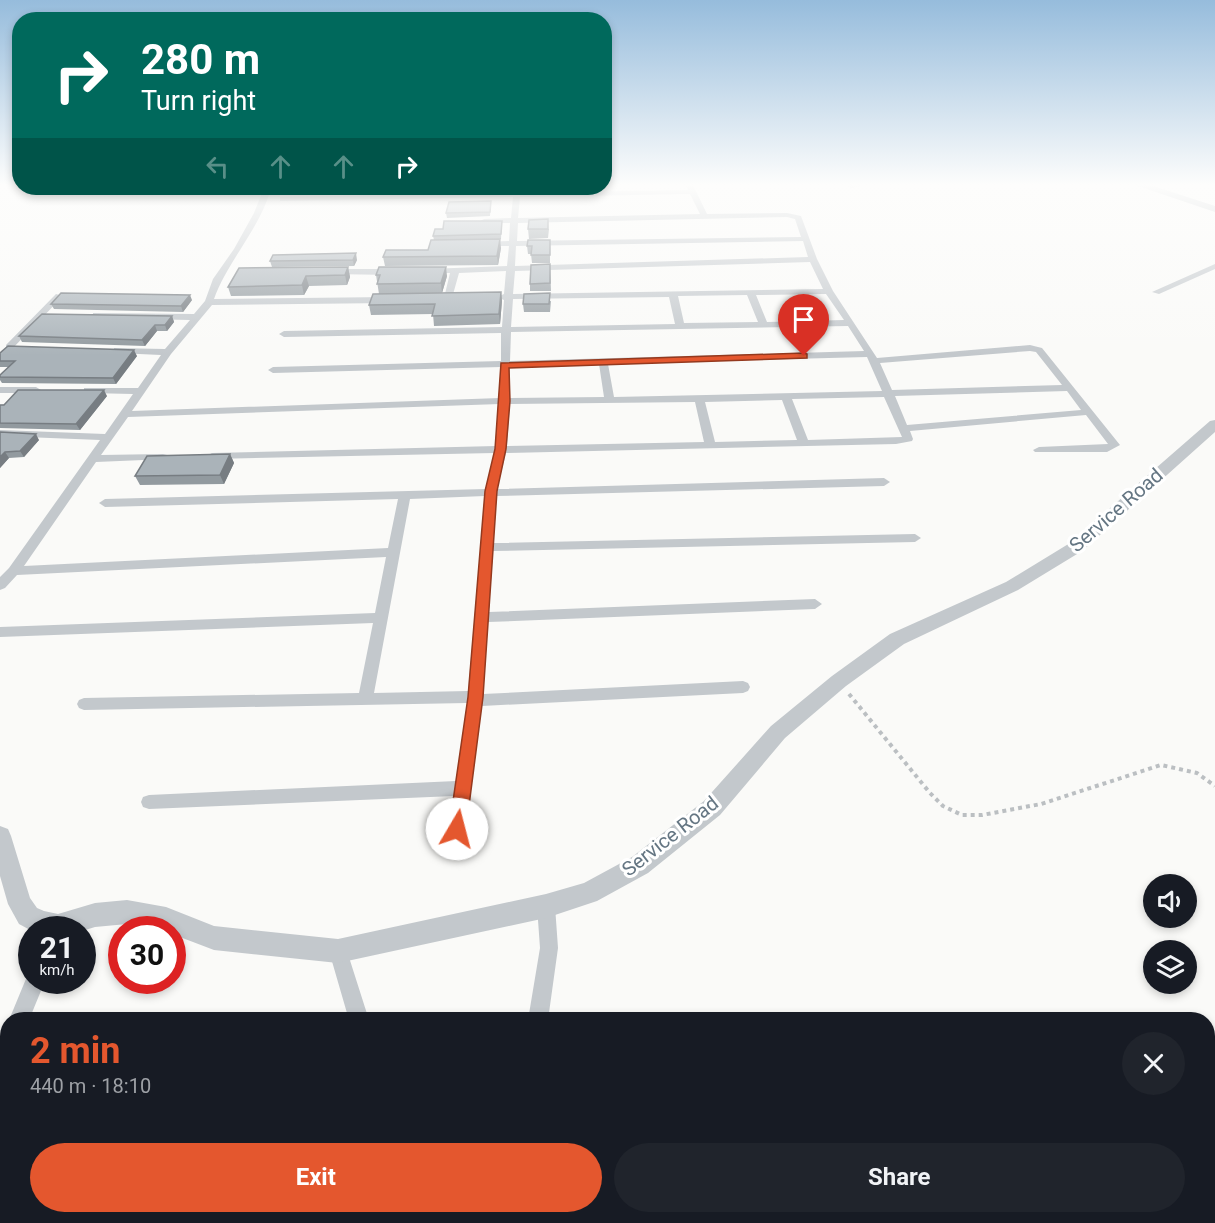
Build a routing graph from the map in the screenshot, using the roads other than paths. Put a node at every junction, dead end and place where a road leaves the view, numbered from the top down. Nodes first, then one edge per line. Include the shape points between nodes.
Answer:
1 (243, 240) edge
2 (726, 240) edge
3 (804, 240) edge
4 (514, 243) junction
5 (471, 244) edge
6 (813, 259) junction
7 (1215, 266) edge
8 (512, 269) junction
9 (420, 271) edge
10 (455, 271) junction
11 (324, 272) edge
12 (408, 272) edge
13 (829, 291) junction
14 (1156, 292) dead end
15 (751, 294) junction
16 (59, 296) edge
17 (673, 296) junction
18 (489, 297) edge
19 (510, 297) junction
20 (437, 298) edge
21 (448, 298) junction
22 (458, 298) edge
23 (403, 300) edge
24 (209, 302) junction
25 (42, 314) junction
26 (54, 314) edge
27 (90, 315) edge
28 (196, 317) junction
29 (850, 323) junction
30 (763, 324) junction
31 (680, 326) junction
32 (506, 329) junction
33 (285, 334) dead end
34 (9, 347) junction
35 (20, 348) edge
36 (111, 350) edge
37 (168, 352) junction
38 (0, 356) edge
39 (872, 358) junction
40 (603, 362) junction
41 (504, 366) junction
42 (273, 370) dead end
43 (1070, 388) junction
44 (0, 390) edge
45 (47, 390) edge
46 (82, 390) edge
47 (140, 391) junction
48 (888, 394) junction
49 (786, 397) junction
50 (699, 399) junction
51 (610, 400) junction
52 (505, 401) junction
53 (1089, 412) junction
54 (124, 414) junction
55 (1215, 424) edge
56 (904, 428) junction
57 (0, 433) edge
58 (107, 437) junction
59 (804, 443) junction
60 (710, 444) junction
61 (501, 449) junction
62 (1039, 450) dead end
63 (198, 456) edge
64 (174, 457) edge
65 (92, 459) junction
66 (884, 482) dead end
67 (491, 491) junction
68 (405, 494) junction
69 (105, 503) dead end
70 (915, 537) dead end
71 (488, 547) junction
72 (393, 552) junction
73 (14, 571) junction
74 (0, 585) edge
75 (815, 604) dead end
76 (482, 617) junction
77 (381, 618) junction
78 (0, 632) edge
79 (743, 687) dead end
80 (365, 699) junction
81 (475, 699) junction
82 (84, 704) dead end
83 (463, 788) junction
84 (149, 802) dead end
85 (457, 829) dead end
86 (0, 836) edge
87 (546, 906) junction
88 (28, 916) edge
89 (96, 916) edge
90 (338, 951) junction
91 (30, 994) edge
92 (22, 1012) edge
93 (357, 1012) edge
94 (539, 1012) edge

1 - 24 street via 217,279
2 - 4 street
3 - 6 street
4 - 5 street
4 - 8 street
6 - 8 street
6 - 13 street
7 - 14 street
8 - 10 street
8 - 19 street
9 - 10 street
10 - 21 street
11 - 12 street
13 - 15 street
13 - 29 street
15 - 17 street
15 - 30 street
16 - 25 street
17 - 19 street
17 - 31 street
18 - 19 street
19 - 32 street
20 - 21 street
21 - 22 street
23 - 24 street
24 - 28 street
25 - 26 street
25 - 34 street
27 - 28 street
28 - 37 street
29 - 30 street
29 - 39 street
30 - 31 street
31 - 32 street
32 - 33 street
32 - 41 street
34 - 35 street
34 - 38 street
36 - 37 street
37 - 47 street
39 - 40 street
39 - 43 street via 1030,348 1043,353
39 - 48 street
40 - 41 street
40 - 51 street
41 - 42 street
41 - 52 street
43 - 48 street
43 - 53 street
44 - 45 street
46 - 47 street
47 - 54 street
48 - 49 street
48 - 56 street
49 - 50 street
49 - 59 street
50 - 51 street
50 - 60 street
51 - 52 street
52 - 54 street
52 - 61 street
53 - 56 street
53 - 62 street via 1115,447
54 - 58 street
55 - 87 street, Service Road via 1076,547 1012,586 897,639 839,681 778,732 712,808 640,865 589,893
56 - 59 street via 908,439
57 - 58 street
58 - 65 street
59 - 60 street
60 - 61 street
61 - 63 street
61 - 67 street
64 - 65 street
65 - 73 street
66 - 67 street
67 - 68 street
67 - 71 street
68 - 69 street
68 - 72 street
70 - 71 street
71 - 76 street
72 - 73 street
72 - 77 street
73 - 74 street
75 - 76 street
76 - 81 street
77 - 78 street
77 - 80 street
79 - 81 street
80 - 81 street
80 - 82 street
81 - 83 street
83 - 84 street
83 - 85 street
86 - 88 street, Service Road via 20,904
87 - 90 street, Service Road
87 - 94 street via 549,948
89 - 90 street, Service Road via 127,912 166,919 214,938
90 - 93 street
91 - 92 street

